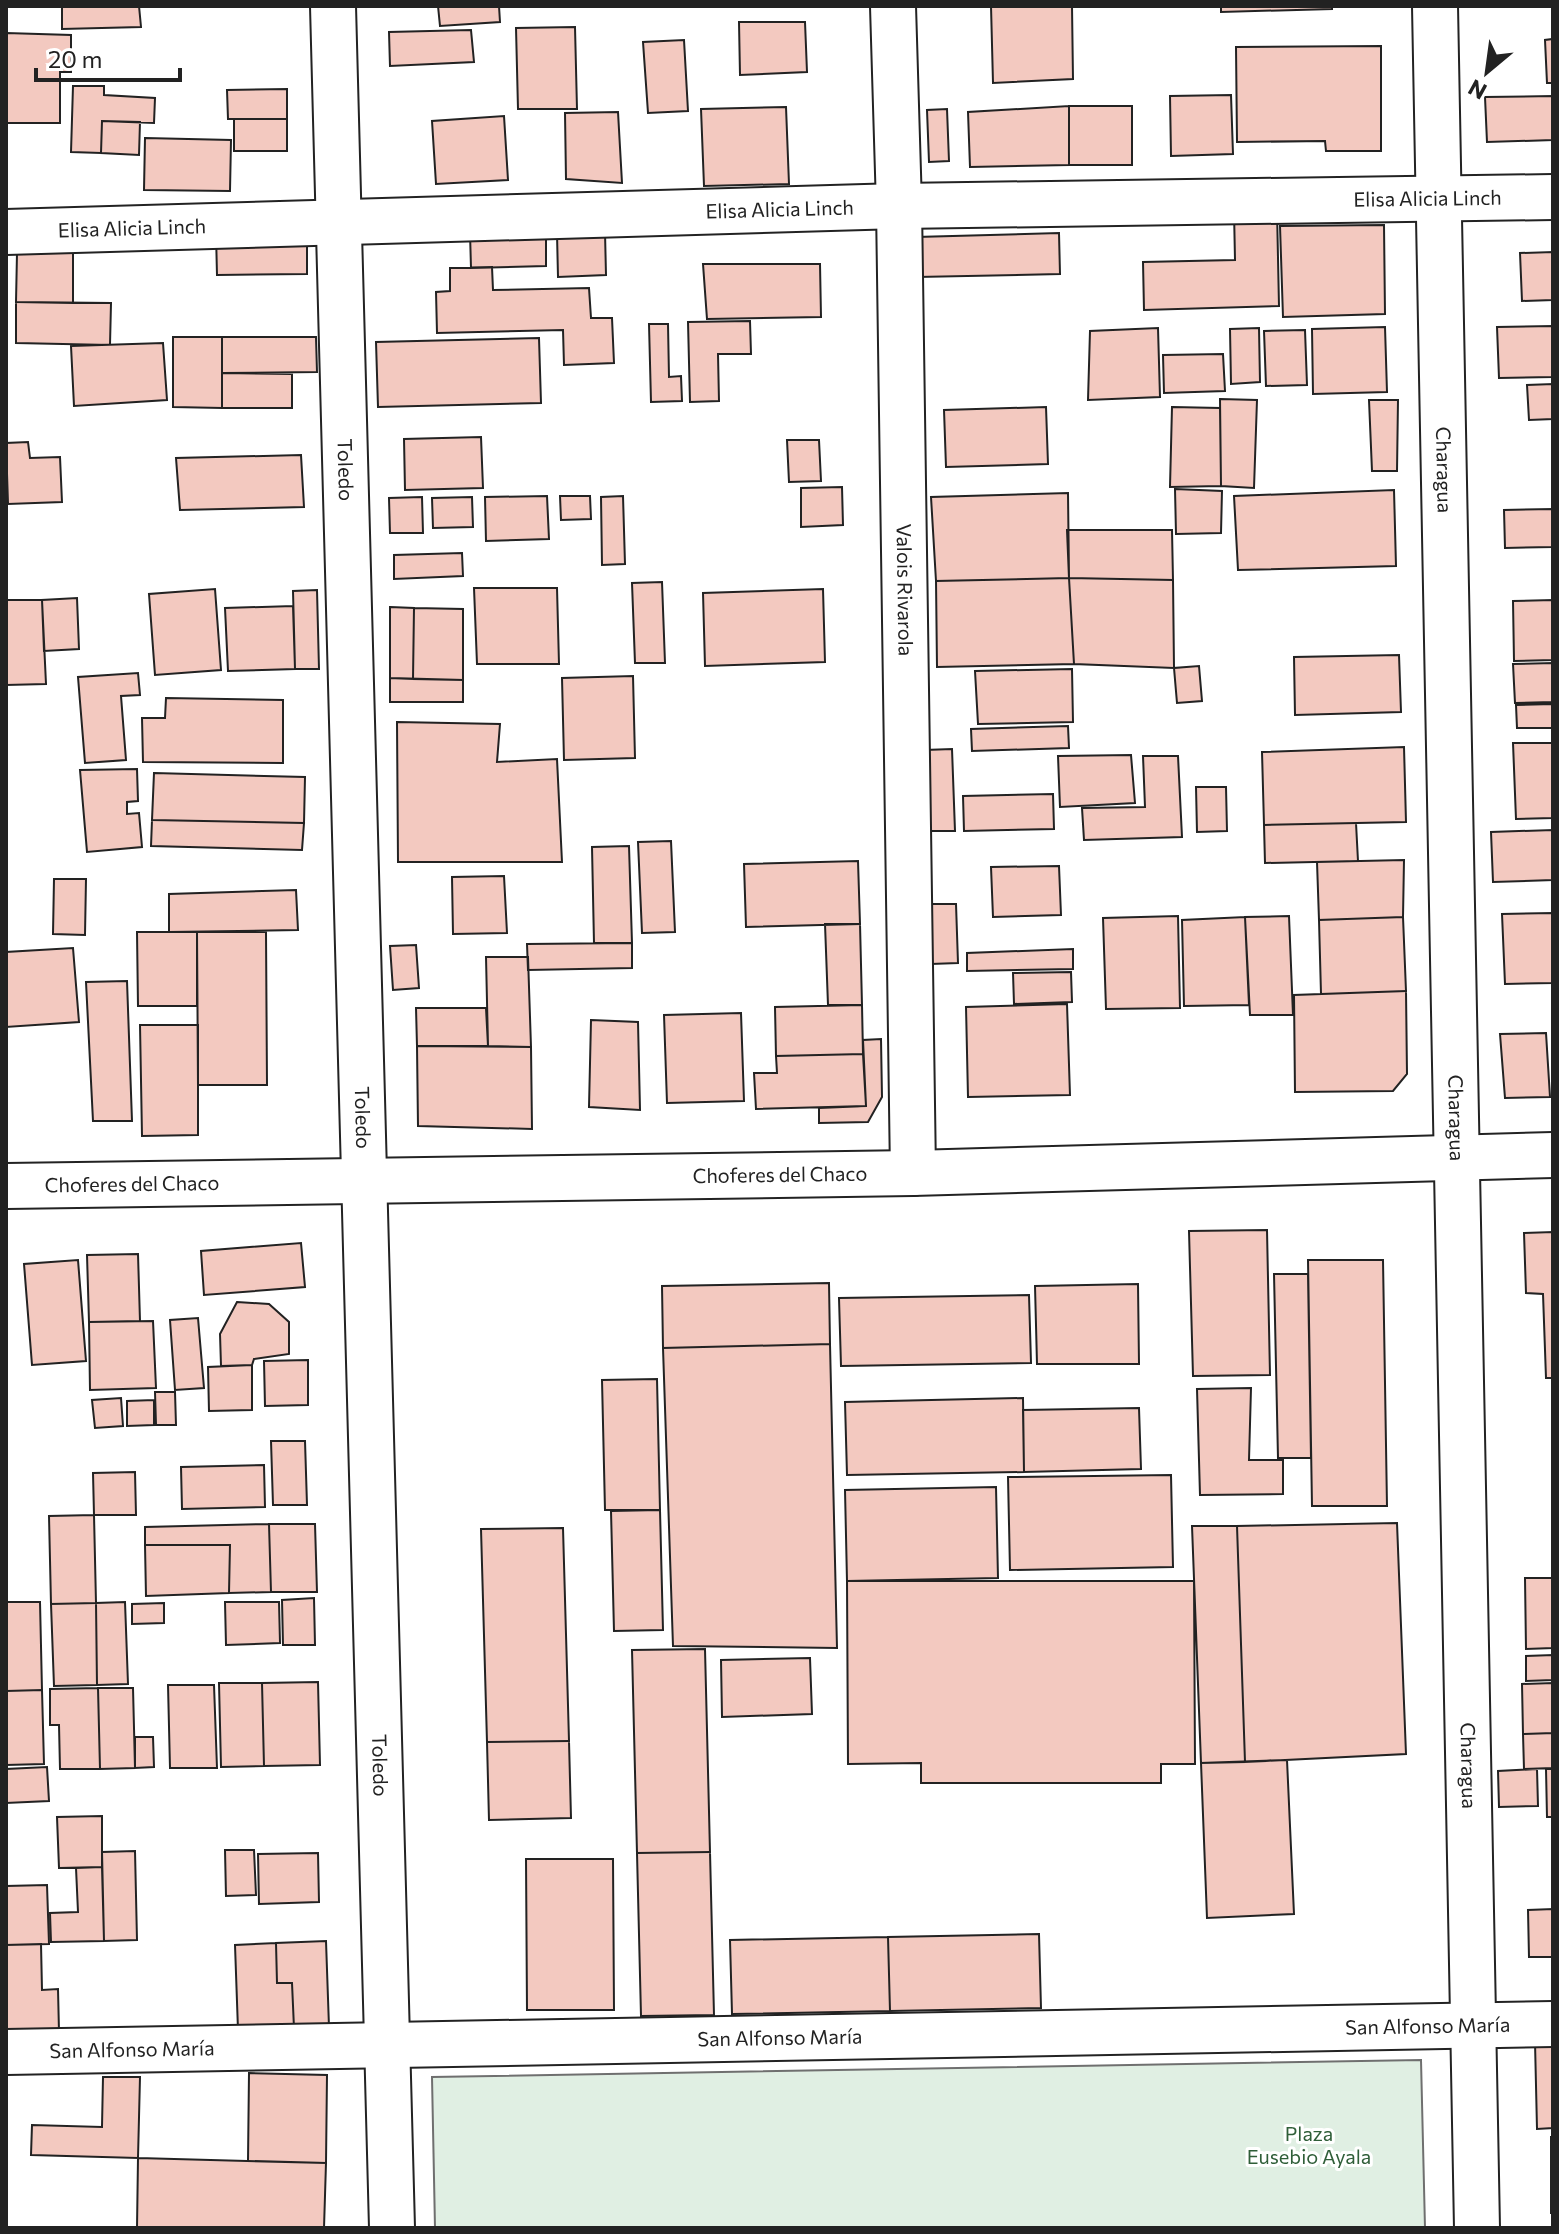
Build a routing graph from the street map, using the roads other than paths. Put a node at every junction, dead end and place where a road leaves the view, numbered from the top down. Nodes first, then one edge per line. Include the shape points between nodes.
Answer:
1 (333, 6) edge
2 (893, 6) edge
3 (1435, 6) edge
4 (1553, 197) edge
5 (1438, 200) junction
6 (899, 206) junction
7 (339, 222) junction
8 (6, 232) edge
9 (1553, 1155) edge
10 (1456, 1157) junction
11 (913, 1173) junction
12 (362, 1182) junction
13 (6, 1186) edge
14 (1553, 2024) edge
15 (1475, 2027) junction
16 (387, 2047) junction
17 (6, 2052) edge
18 (392, 2228) edge
19 (1477, 2228) edge

1 - 7 street, Toledo
2 - 6 street, Valois Rivarola
3 - 5 street, Charagua
4 - 5 street, Elisa Alicia Linch
5 - 6 street, Elisa Alicia Linch
5 - 10 street, Charagua
6 - 7 street, Elisa Alicia Linch
6 - 11 street, Valois Rivarola
7 - 8 street, Elisa Alicia Linch
7 - 12 street, Toledo
9 - 10 street, Choferes del Chaco
10 - 11 street, Choferes del Chaco
10 - 15 street, Charagua
11 - 12 street, Choferes del Chaco
12 - 13 street, Choferes del Chaco
12 - 16 street, Toledo
14 - 15 street, San Alfonso María
15 - 16 street, San Alfonso María
15 - 19 street, Charagua
16 - 17 street, San Alfonso María
16 - 18 street, Toledo

